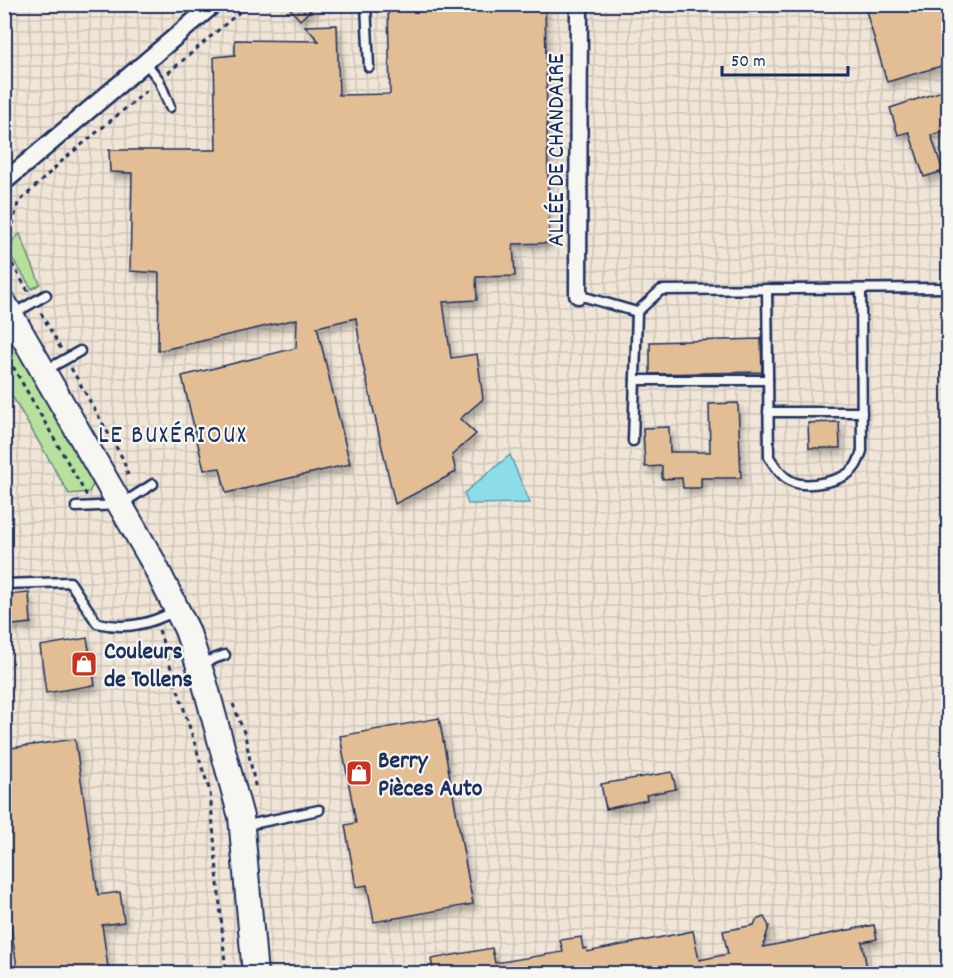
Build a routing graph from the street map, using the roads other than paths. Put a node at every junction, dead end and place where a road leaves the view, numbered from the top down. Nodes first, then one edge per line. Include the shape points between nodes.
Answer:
1 (214, 4) edge
2 (366, 4) edge
3 (579, 4) edge
4 (145, 62) junction
5 (369, 67) dead end
6 (170, 107) dead end
7 (4, 182) edge
8 (948, 288) edge
9 (767, 289) junction
10 (861, 289) junction
11 (46, 295) dead end
12 (578, 295) joint
13 (8, 309) edge
14 (637, 312) junction
15 (80, 351) dead end
16 (42, 372) junction
17 (635, 380) junction
18 (768, 380) junction
19 (768, 412) junction
20 (862, 412) junction
21 (633, 441) dead end
22 (153, 484) dead end
23 (120, 505) junction
24 (76, 507) dead end
25 (4, 584) edge
26 (178, 609) junction
27 (225, 655) dead end
28 (199, 664) junction
29 (319, 810) dead end
30 (242, 826) junction
31 (255, 974) edge

1 - 4 street
2 - 5 lane
3 - 12 street, ALLÉE DE CHANDAIRE
4 - 6 lane via 159,80
4 - 7 street
8 - 10 lane
9 - 10 lane
9 - 14 lane via 661,290
9 - 18 lane
10 - 20 lane
11 - 13 lane
12 - 14 lane
13 - 16 street
14 - 17 lane
15 - 16 lane
16 - 23 street
17 - 18 lane
17 - 21 lane
18 - 19 lane
19 - 20 lane
19 - 20 lane via 769,457 793,482 817,483 838,480 854,468 862,451
22 - 23 lane
23 - 24 lane
23 - 26 street
25 - 26 lane via 70,582 97,623 118,628 155,621
26 - 28 street
27 - 28 lane
28 - 30 street
29 - 30 lane
30 - 31 street

